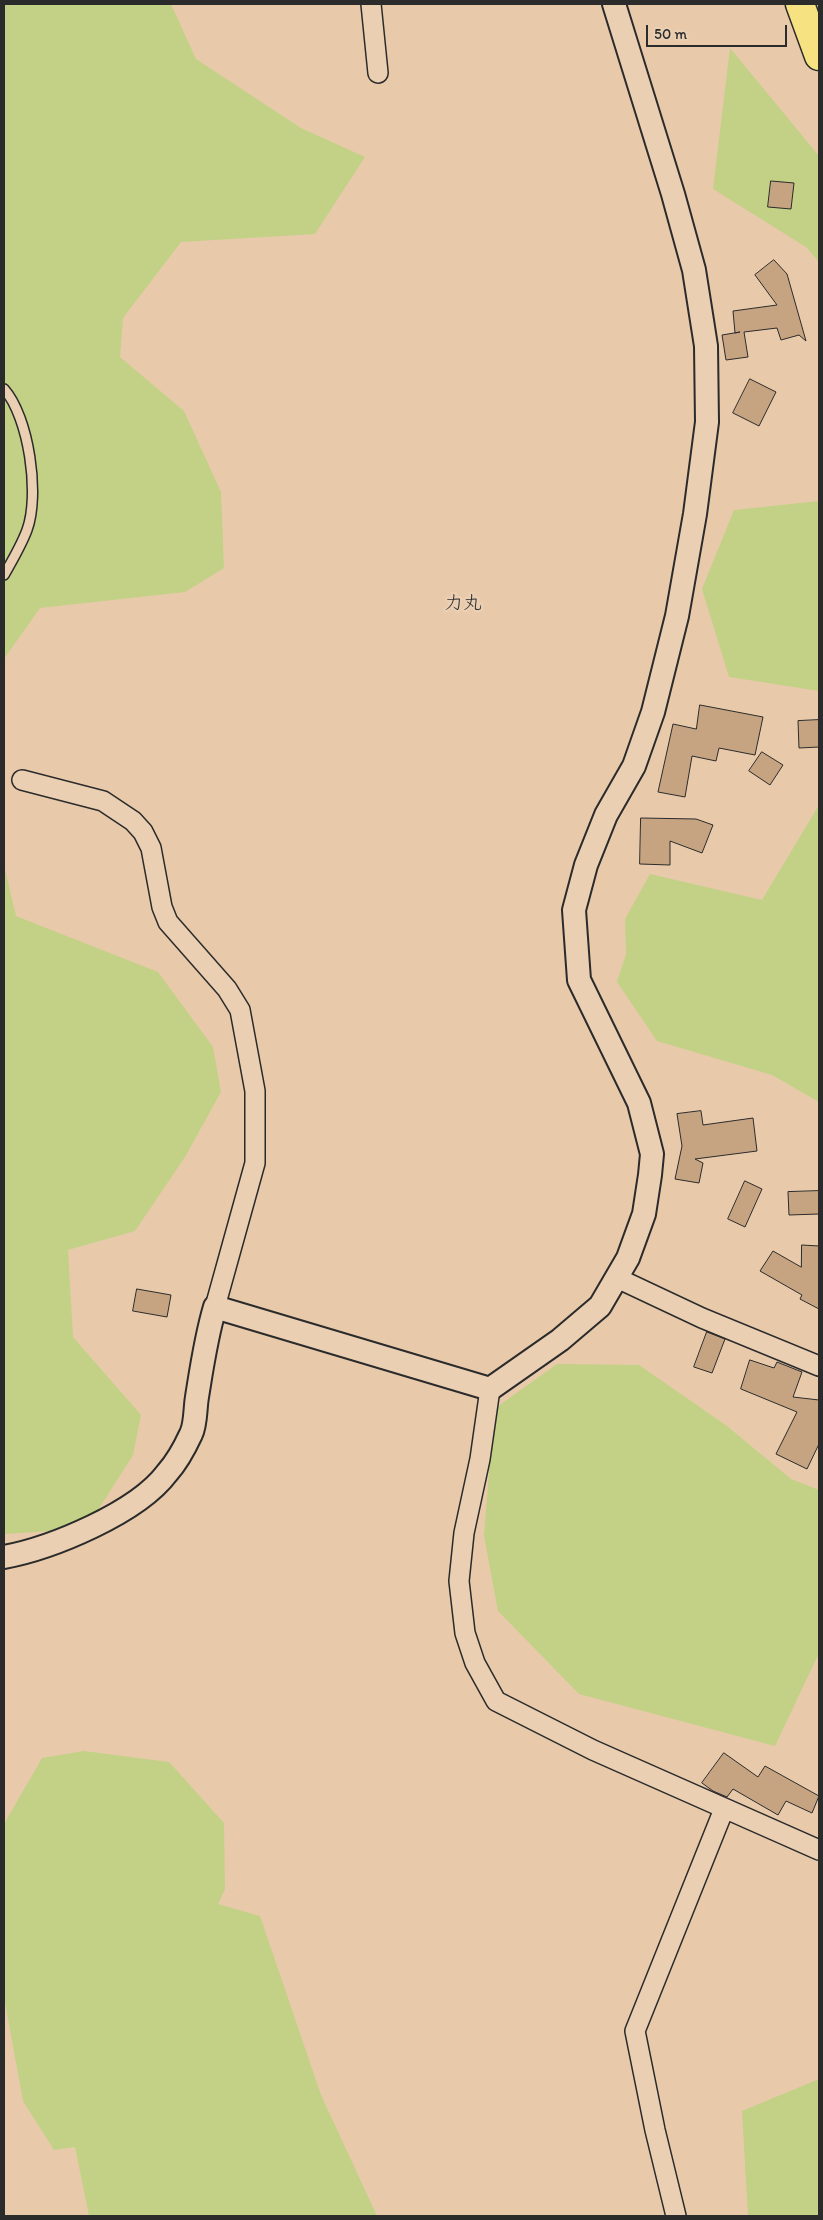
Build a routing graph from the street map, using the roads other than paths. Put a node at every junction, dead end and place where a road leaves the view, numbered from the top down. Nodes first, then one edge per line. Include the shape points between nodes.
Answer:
1 (372, 4) edge
2 (614, 4) edge
3 (800, 4) edge
4 (819, 56) edge
5 (378, 73) dead end
6 (4, 389) edge
7 (4, 575) edge
8 (22, 780) dead end
9 (617, 1278) junction
10 (215, 1307) junction
11 (819, 1366) edge
12 (490, 1390) junction
13 (4, 1558) edge
14 (724, 1809) junction
15 (819, 1850) edge
16 (676, 2216) edge

1 - 5 street
2 - 9 street via 674,194 694,270 706,346 707,422 677,616 653,712 634,766 606,816 586,865 574,910 579,980 639,1102 652,1154 644,1214
3 - 4 highway
6 - 7 lane via 23,426 32,487 28,529
8 - 10 street via 103,801 133,821 151,848 162,908 168,922 240,1010 255,1091 254,1163
9 - 11 street via 702,1318
9 - 12 street via 600,1306 560,1340
10 - 12 street
10 - 13 street via 207,1333 192,1433 167,1474 143,1496 111,1516 56,1542
12 - 14 street via 464,1534 459,1581 465,1633 479,1670 496,1701
14 - 15 street
14 - 16 street via 635,2031

